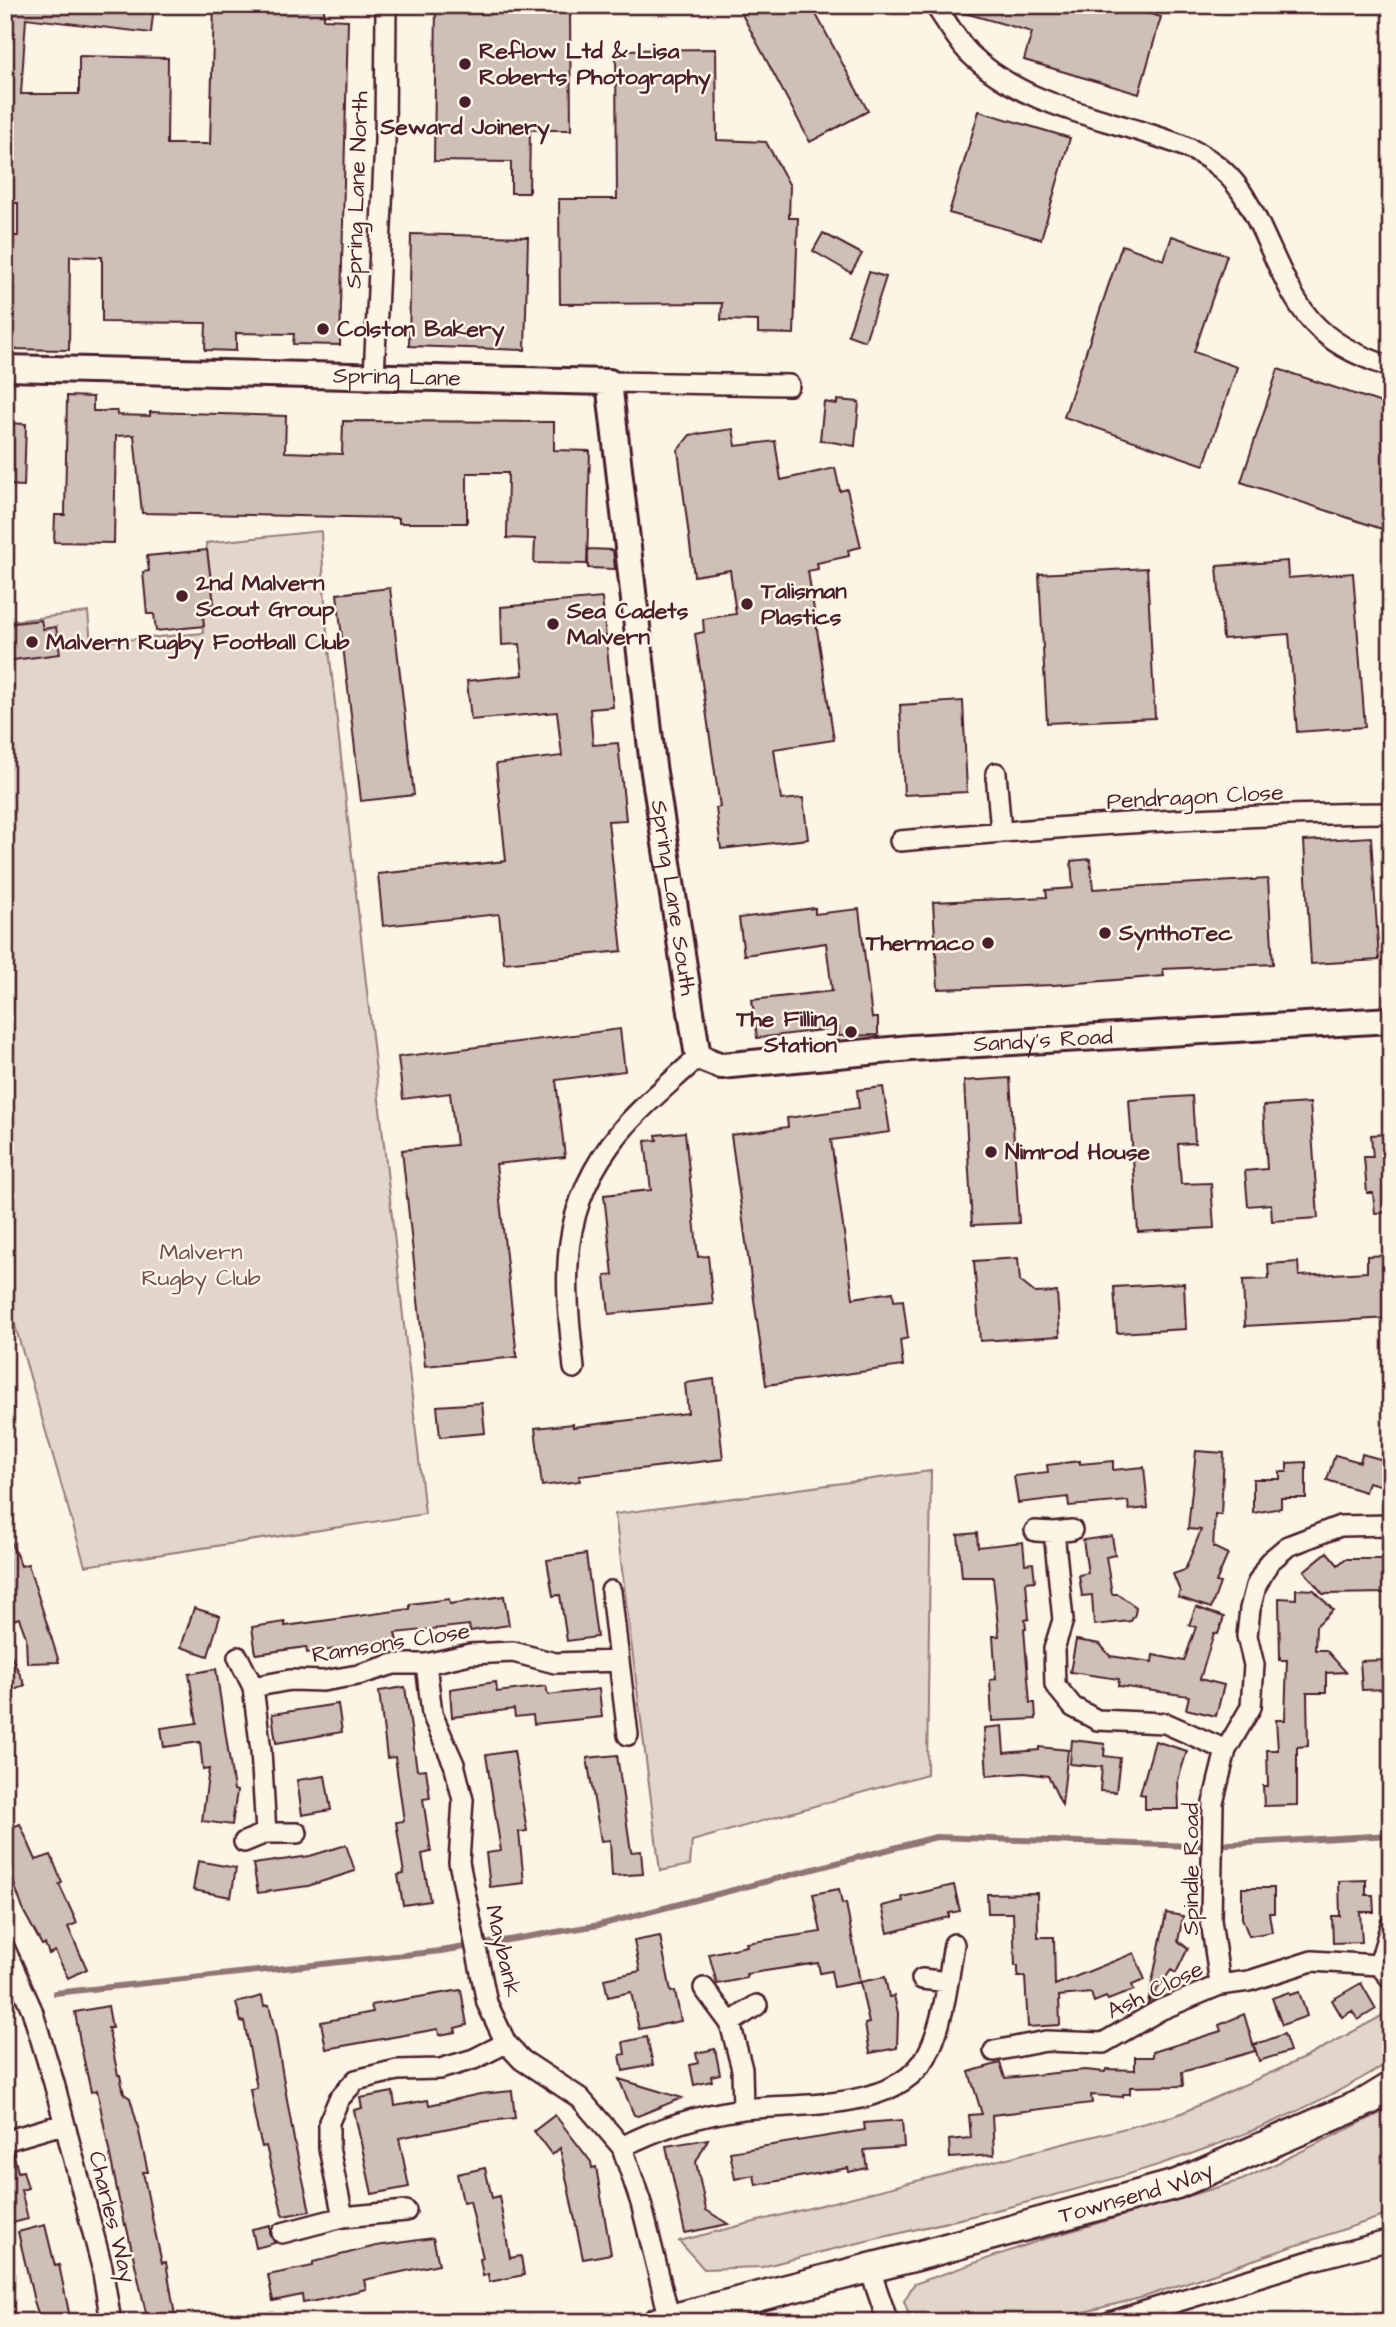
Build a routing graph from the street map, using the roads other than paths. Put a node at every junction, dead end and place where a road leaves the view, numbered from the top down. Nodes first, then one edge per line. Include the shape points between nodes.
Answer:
1 (386, 5) edge
2 (935, 5) edge
3 (1391, 367) edge
4 (5, 368) edge
5 (374, 376) junction
6 (609, 382) junction
7 (789, 385) dead end
8 (996, 773) dead end
9 (1391, 813) edge
10 (1001, 832) junction
11 (900, 841) dead end
12 (1391, 1020) edge
13 (698, 1057) junction
14 (574, 1368) dead end
15 (1391, 1525) edge
16 (1054, 1531) dead end
17 (611, 1591) dead end
18 (238, 1657) dead end
19 (619, 1661) junction
20 (426, 1664) junction
21 (253, 1687) junction
22 (628, 1735) dead end
23 (1226, 1750) junction
24 (266, 1833) junction
25 (297, 1833) dead end
26 (244, 1842) dead end
27 (1391, 1924) edge
28 (954, 1944) dead end
29 (5, 1949) edge
30 (1385, 1972) edge
31 (922, 1979) dead end
32 (948, 1982) junction
33 (1220, 1985) junction
34 (704, 1988) dead end
35 (757, 2005) dead end
36 (730, 2023) junction
37 (506, 2043) junction
38 (994, 2051) dead end
39 (1391, 2087) edge
40 (743, 2109) junction
41 (63, 2124) junction
42 (5, 2141) edge
43 (622, 2147) junction
44 (406, 2211) dead end
45 (343, 2217) junction
46 (282, 2233) dead end
47 (1391, 2240) edge
48 (869, 2267) junction
49 (664, 2321) edge
50 (111, 2322) edge
51 (888, 2322) edge
52 (1110, 2322) edge

1 - 5 street, Spring Lane North
2 - 3 street via 969,52 1000,79 1040,100 1175,143 1213,162 1245,193 1296,303 1321,333 1353,355
4 - 5 street, Spring Lane
5 - 6 street, Spring Lane
6 - 7 street, Spring Lane
6 - 13 street, Spring Lane South via 653,766
8 - 10 street
9 - 10 street, Pendragon Close
10 - 11 street, Pendragon Close
12 - 13 street, Sandy's Road via 911,1048 721,1066
13 - 14 street via 620,1131 576,1206 566,1252
15 - 23 street, Spindle Road via 1340,1526 1288,1546 1269,1562 1250,1609 1251,1707
16 - 23 street via 1063,1620 1054,1648 1055,1685 1073,1707 1097,1720 1165,1723
17 - 19 street
18 - 21 street
19 - 20 street, Ramsons Close via 555,1663 513,1652 470,1654
19 - 22 street
20 - 21 street, Ramsons Close via 394,1664 335,1679
20 - 37 street, Maybank via 432,1714 454,1764 463,1800 459,1863 475,1948 487,2003
21 - 24 street
23 - 33 street, Spindle Road via 1213,1803 1211,1856 1211,1920
24 - 25 street
24 - 26 street
27 - 30 street, Ash Close
28 - 32 street
29 - 41 street, Charles Way via 32,2010
30 - 33 street, Ash Close via 1312,1961
31 - 32 street
32 - 40 street via 925,2058 897,2085 828,2105
33 - 38 street, Ash Close via 1160,2010 1104,2043 1046,2041
34 - 36 street
35 - 36 street
36 - 40 street via 742,2068
37 - 43 street, Maybank via 522,2060 580,2098
37 - 45 street via 440,2069 397,2070 356,2080 339,2099 329,2122 329,2148
39 - 48 main road, Townsend Way via 1177,2184
40 - 43 street via 657,2129
41 - 42 street
41 - 50 street, Charles Way via 102,2267
43 - 49 street, Maybank via 641,2203
44 - 45 street
45 - 46 street
47 - 52 street via 1313,2259
48 - 49 main road, Townsend Way
48 - 51 street

